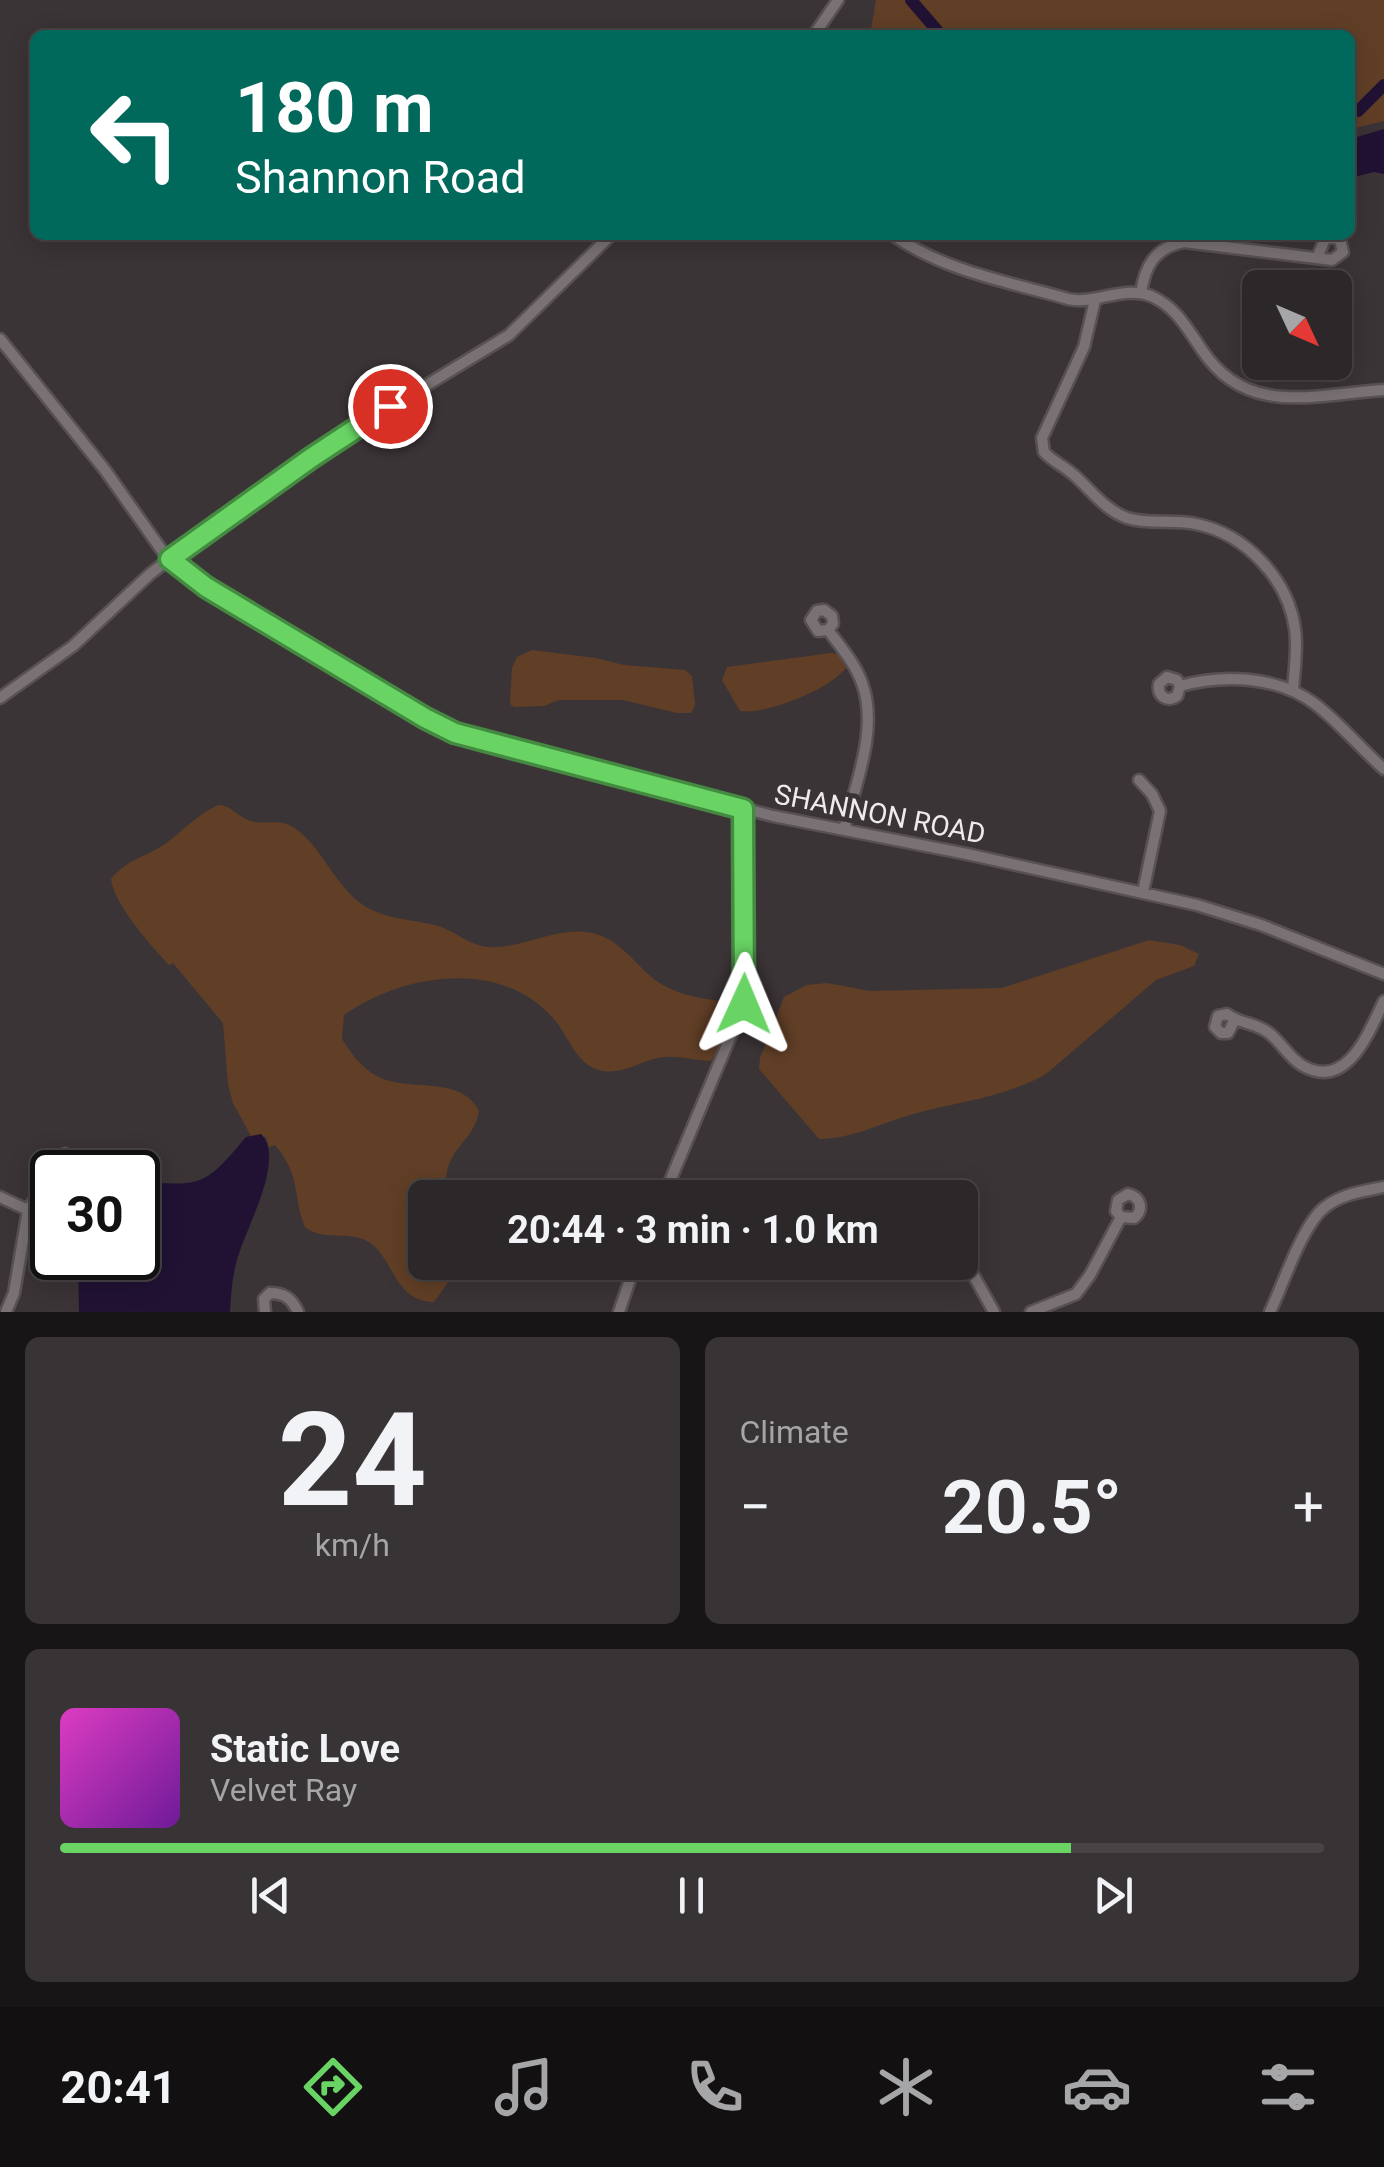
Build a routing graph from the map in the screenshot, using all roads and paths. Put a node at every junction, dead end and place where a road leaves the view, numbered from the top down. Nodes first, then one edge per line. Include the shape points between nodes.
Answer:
1 (838, 0) edge
2 (817, 30) edge
3 (607, 240) edge
4 (902, 240) edge
5 (1317, 258) dead end
6 (1141, 293) junction
7 (1094, 300) junction
8 (0, 339) edge
9 (1384, 390) edge
10 (170, 559) junction
11 (828, 630) dead end
12 (1180, 686) dead end
13 (1293, 691) junction
14 (0, 698) edge
15 (1384, 768) edge
16 (1139, 780) dead end
17 (743, 809) junction
18 (844, 830) junction
19 (1144, 892) junction
20 (1384, 974) edge
21 (1384, 1001) edge
22 (1234, 1021) dead end
23 (671, 1180) edge
24 (1384, 1188) edge
25 (0, 1197) edge
26 (30, 1207) edge
27 (28, 1210) junction
28 (1121, 1217) dead end
29 (630, 1280) edge
30 (976, 1280) edge
31 (6, 1312) edge
32 (265, 1312) edge
33 (298, 1312) edge
34 (619, 1312) edge
35 (994, 1312) edge
36 (1032, 1312) edge
37 (1270, 1312) edge

1 - 2 street
3 - 10 street via 509,336 338,439
4 - 7 street via 962,268 1068,299
5 - 6 street via 1184,242 1151,260
6 - 7 street
6 - 9 street via 1175,311 1212,364 1252,392 1284,399
7 - 13 street via 1084,347 1048,422 1046,456 1123,516 1204,526 1252,553 1279,584 1290,610 1296,635
8 - 10 street, SHANNON ROAD
10 - 14 street via 73,646
10 - 17 street, SHANNON ROAD via 222,597 455,733
11 - 18 street via 862,680 868,706
12 - 13 street via 1231,678
13 - 15 street
16 - 19 street via 1160,811
17 - 18 street, SHANNON ROAD
17 - 23 street via 744,1004
18 - 19 street, SHANNON ROAD
19 - 20 street, SHANNON ROAD via 1260,925
21 - 22 street via 1354,1058 1325,1072 1300,1064 1259,1026
24 - 37 street via 1356,1192 1322,1209
25 - 27 street
26 - 27 street
27 - 31 street
28 - 36 street via 1076,1294
29 - 34 street
30 - 35 street
32 - 33 street via 270,1293 294,1302

